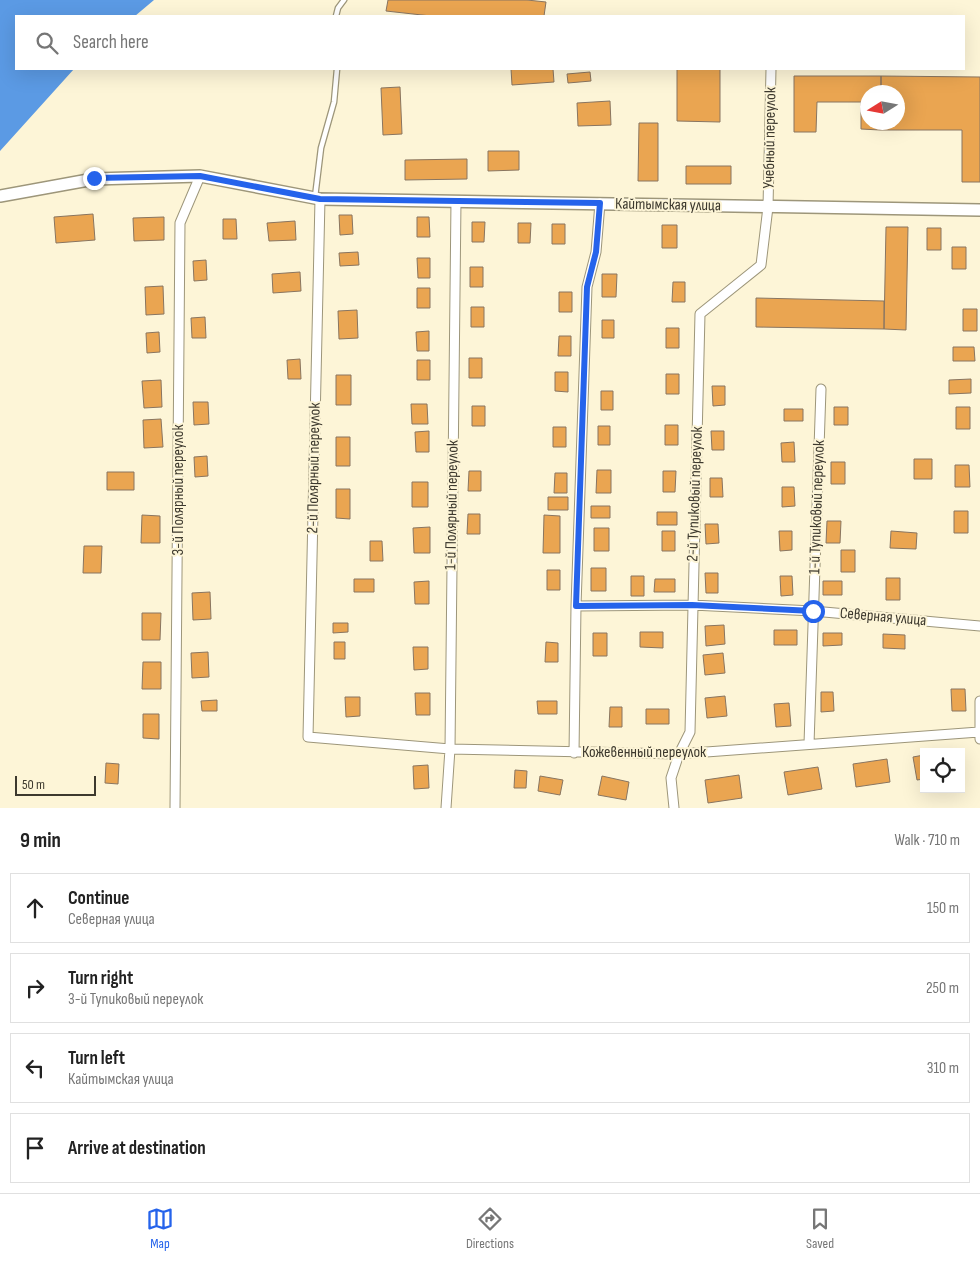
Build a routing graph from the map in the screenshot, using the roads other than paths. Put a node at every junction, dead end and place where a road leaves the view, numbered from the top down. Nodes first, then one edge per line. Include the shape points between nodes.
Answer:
1 (344, 0) edge
2 (336, 15) edge
3 (338, 70) edge
4 (771, 70) edge
5 (200, 176) junction
6 (0, 196) edge
7 (317, 198) junction
8 (456, 201) junction
9 (600, 203) junction
10 (768, 206) junction
11 (980, 210) edge
12 (820, 389) dead end
13 (692, 605) junction
14 (576, 606) junction
15 (813, 611) junction
16 (980, 626) edge
17 (980, 701) edge
18 (980, 736) edge
19 (308, 737) joint
20 (809, 744) junction
21 (450, 748) junction
22 (574, 753) junction
23 (679, 754) junction
24 (175, 808) edge
25 (446, 808) edge
26 (674, 808) edge

1 - 2 lane
3 - 7 lane via 334,102 321,148
4 - 10 street, Учебный переулок
5 - 6 street, Кайтымская улица via 94,178
5 - 7 street, Кайтымская улица
5 - 24 street, 3-й Полярный переулок via 180,223
7 - 8 street, Кайтымская улица
7 - 19 street, 2-й Полярный переулок
8 - 9 street, Кайтымская улица
8 - 21 street, 1-й Полярный переулок
9 - 10 street, Кайтымская улица
9 - 14 street via 596,252 587,287
10 - 11 street, Кайтымская улица
10 - 13 street, 2-й Тупиковый переулок via 762,265 700,314
12 - 15 street, 1-й Тупиковый переулок
13 - 14 street, Северная улица
13 - 15 street, Северная улица
13 - 23 street, 2-й Тупиковый переулок via 690,732
14 - 22 street
15 - 16 street, Северная улица
15 - 20 street, 1-й Тупиковый переулок
17 - 18 street, Кожевенный переулок
18 - 20 street, Кожевенный переулок
19 - 21 street, Кожевенный переулок
20 - 23 street, Кожевенный переулок
21 - 22 street, Кожевенный переулок
21 - 25 street, 1-й Полярный переулок
22 - 23 street, Кожевенный переулок
23 - 26 street, 2-й Тупиковый переулок via 671,778

